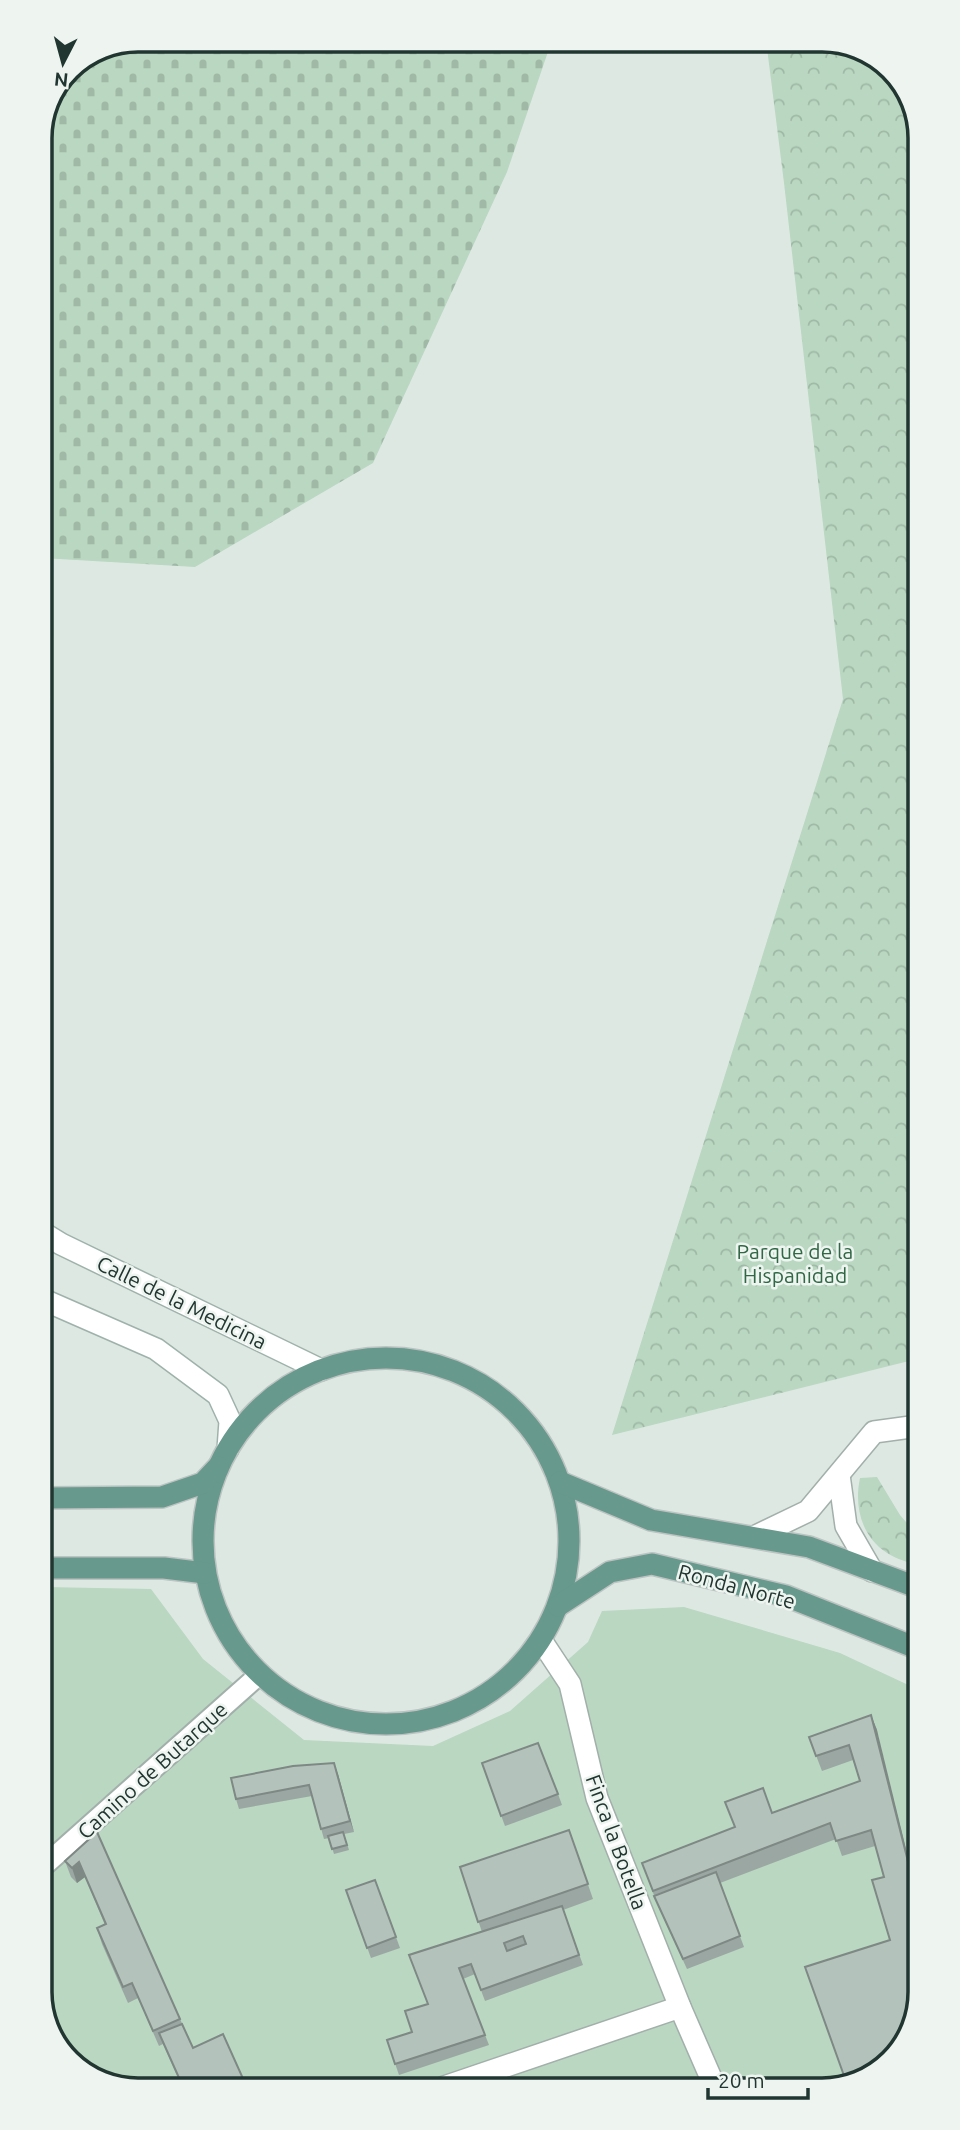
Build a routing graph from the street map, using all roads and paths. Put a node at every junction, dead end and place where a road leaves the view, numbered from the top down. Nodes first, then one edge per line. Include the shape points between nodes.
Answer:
1 (52, 1239) edge
2 (52, 1304) edge
3 (321, 1370) junction
4 (908, 1427) edge
5 (223, 1457) junction
6 (839, 1475) junction
7 (560, 1482) junction
8 (52, 1498) edge
9 (754, 1537) junction
10 (52, 1568) edge
11 (872, 1571) junction
12 (205, 1573) junction
13 (908, 1584) edge
14 (558, 1606) junction
15 (541, 1640) junction
16 (908, 1645) edge
17 (260, 1674) junction
18 (52, 1859) edge
19 (680, 2007) junction
20 (472, 2077) edge
21 (711, 2078) edge

1 - 3 street, Calle de la Medicina
2 - 5 street via 156,1349 218,1395 230,1421
3 - 5 main road via 268,1402 246,1423
3 - 7 main road via 357,1361 394,1359 430,1363 464,1376 523,1419
4 - 6 street via 874,1432
5 - 8 main road via 204,1483 162,1497
5 - 12 main road via 207,1500 202,1537
6 - 9 street via 808,1511
6 - 11 street via 846,1526
7 - 9 main road via 651,1520
7 - 14 main road via 570,1532
9 - 11 main road via 809,1547
10 - 12 main road via 164,1568
11 - 13 main road
12 - 17 main road via 228,1633
14 - 15 main road
14 - 16 main road, Ronda Norte via 610,1572 652,1564 786,1596
15 - 17 main road via 506,1680 461,1709 409,1723 355,1722 317,1710
15 - 19 street, Finca la Botella via 570,1684 597,1798
17 - 18 lane, Camino de Butarque
19 - 20 street
19 - 21 street, Finca la Botella

